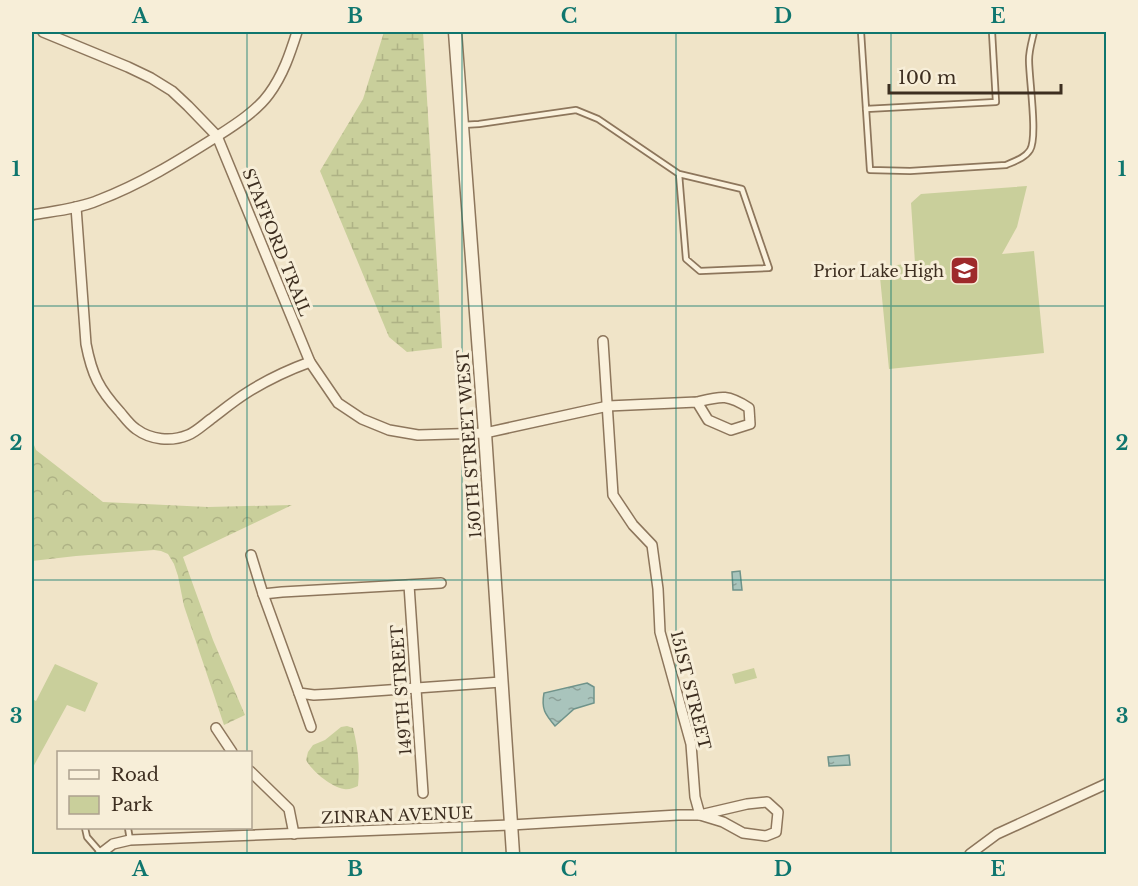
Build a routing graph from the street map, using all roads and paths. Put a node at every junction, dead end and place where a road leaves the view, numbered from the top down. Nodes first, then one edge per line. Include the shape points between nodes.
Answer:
1 (43, 32) edge
2 (297, 32) edge
3 (455, 32) edge
4 (861, 32) edge
5 (992, 32) edge
6 (1034, 32) edge
7 (866, 109) junction
8 (462, 125) junction
9 (217, 136) junction
10 (678, 174) junction
11 (76, 207) junction
12 (32, 215) edge
13 (603, 341) dead end
14 (310, 362) junction
15 (697, 402) junction
16 (608, 406) junction
17 (485, 434) junction
18 (251, 555) dead end
19 (441, 583) dead end
20 (409, 585) junction
21 (263, 594) junction
22 (501, 682) junction
23 (415, 689) junction
24 (299, 693) junction
25 (311, 727) dead end
26 (216, 728) dead end
27 (231, 751) edge
28 (252, 773) edge
29 (1107, 784) edge
30 (423, 793) dead end
31 (700, 815) junction
32 (512, 825) junction
33 (85, 829) edge
34 (128, 829) edge
35 (294, 834) junction
36 (130, 840) junction
37 (101, 854) edge
38 (513, 855) edge
39 (970, 855) edge

1 - 9 street, STAFFORD TRAIL via 151,78 172,91
2 - 9 street via 281,76 268,96 236,125
3 - 8 street, 150TH STREET WEST
4 - 7 lane
5 - 7 lane via 996,102
6 - 7 lane via 1029,58 1033,137 1029,152 1022,158 1006,165 870,170
8 - 10 lane via 576,110 598,119
8 - 17 street, 150TH STREET WEST
9 - 11 street via 165,170
9 - 14 street, STAFFORD TRAIL
10 - 10 lane via 686,259 700,271 769,267 742,189
11 - 12 street
11 - 14 street via 90,365 108,399 134,428 164,439 190,434 250,391
13 - 16 street, 151ST STREET
14 - 17 street, STAFFORD TRAIL via 338,403 371,423 418,435
15 - 15 street, STAFFORD TRAIL via 708,420 732,430 750,424 749,408 734,398
15 - 16 street, STAFFORD TRAIL
16 - 17 street, STAFFORD TRAIL
16 - 31 street, 151ST STREET via 613,495 652,545 660,632 691,744
17 - 22 street, 150TH STREET WEST
18 - 21 street
19 - 20 street
20 - 21 street
20 - 23 street, 149TH STREET
21 - 24 street
22 - 23 street
22 - 32 street, 150TH STREET WEST
23 - 24 street
23 - 30 street, 149TH STREET
24 - 25 street
26 - 27 street
28 - 35 street via 289,809
29 - 39 street via 997,834
31 - 31 street, ZINRAN AVENUE via 743,833 766,837 776,832 778,812 767,802
31 - 32 street, ZINRAN AVENUE
32 - 35 street, ZINRAN AVENUE
32 - 38 street, 150TH STREET WEST
33 - 37 lane
34 - 36 lane
35 - 36 street, ZINRAN AVENUE
36 - 37 street, ZINRAN AVENUE via 113,844

